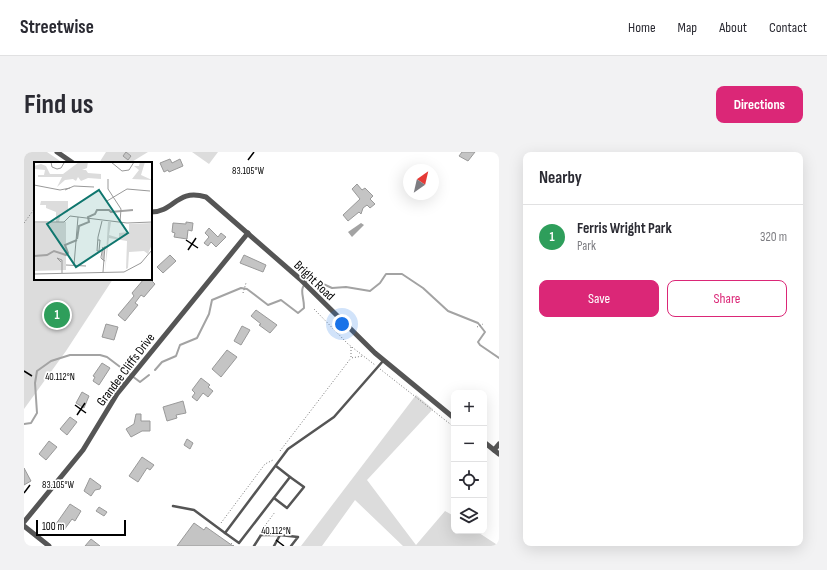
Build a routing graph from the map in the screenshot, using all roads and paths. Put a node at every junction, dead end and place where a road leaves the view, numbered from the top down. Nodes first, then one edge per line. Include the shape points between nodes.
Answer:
1 (57, 152) edge
2 (72, 162) edge
3 (34, 209) edge
4 (152, 212) edge
5 (24, 223) edge
6 (248, 233) junction
7 (246, 283) dead end
8 (243, 292) dead end
9 (314, 309) dead end
10 (483, 324) dead end
11 (478, 327) dead end
12 (350, 346) junction
13 (363, 356) junction
14 (351, 358) junction
15 (383, 360) junction
16 (378, 367) junction
17 (451, 416) edge
18 (453, 426) edge
19 (487, 444) edge
20 (499, 444) edge
21 (494, 450) junction
22 (499, 454) edge
23 (277, 455) dead end
24 (274, 460) dead end
25 (276, 466) junction
26 (290, 477) junction
27 (274, 498) junction
28 (173, 506) dead end
29 (275, 512) dead end
30 (24, 522) edge
31 (24, 526) edge
32 (218, 528) junction
33 (225, 533) junction
34 (258, 534) dead end
35 (280, 534) junction
36 (239, 543) junction
37 (49, 546) edge
38 (243, 546) edge
39 (254, 546) edge
40 (274, 546) edge
41 (291, 546) edge

1 - 2 street
3 - 5 path
4 - 6 street, Bright Road via 165,209 181,197 197,194 206,197
6 - 15 street, Bright Road via 311,289
6 - 30 street, Grandee Cliffs Drive via 117,394 83,450
7 - 8 path
9 - 12 path
10 - 11 path
12 - 13 path
12 - 14 path
13 - 14 path
13 - 16 path
14 - 23 path
15 - 16 lane
15 - 17 street, Bright Road
16 - 18 path
16 - 25 lane via 334,417 288,449
19 - 21 street
20 - 21 street
21 - 22 street
24 - 32 path via 265,464
25 - 26 lane
25 - 33 lane
26 - 27 lane
26 - 27 lane via 304,487 288,508
27 - 36 lane
28 - 32 lane via 194,510
29 - 34 path
31 - 37 street
32 - 33 lane
33 - 36 lane
35 - 39 lane via 261,535
35 - 40 lane
35 - 41 lane via 298,537
36 - 38 lane

